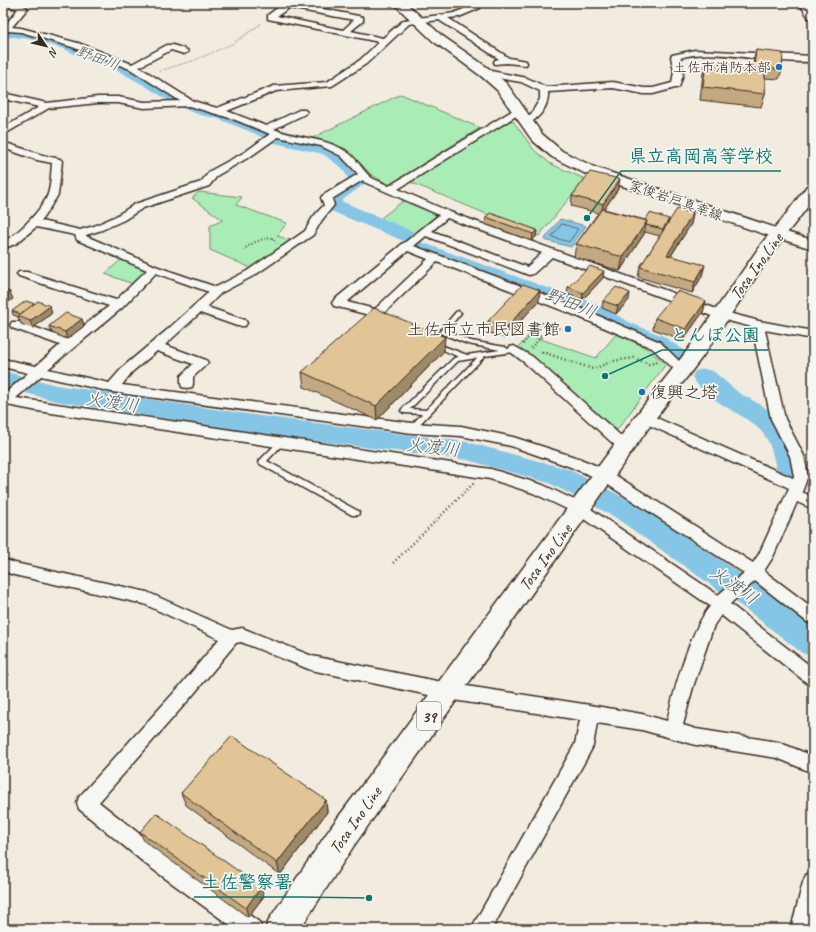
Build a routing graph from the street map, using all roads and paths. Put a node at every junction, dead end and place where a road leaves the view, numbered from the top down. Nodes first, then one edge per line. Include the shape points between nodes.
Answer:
1 (399, 3) edge
2 (475, 3) edge
3 (805, 3) edge
4 (3, 4) edge
5 (288, 4) edge
6 (813, 15) edge
7 (271, 17) junction
8 (442, 18) junction
9 (417, 20) junction
10 (5, 31) edge
11 (344, 33) junction
12 (385, 41) junction
13 (184, 52) dead end
14 (813, 59) edge
15 (506, 60) junction
16 (523, 63) dead end
17 (133, 67) junction
18 (482, 70) junction
19 (146, 75) junction
20 (544, 90) junction
21 (3, 96) edge
22 (190, 103) junction
23 (47, 106) junction
24 (219, 111) junction
25 (302, 112) dead end
26 (522, 116) junction
27 (267, 129) junction
28 (3, 132) edge
29 (276, 134) junction
30 (3, 145) edge
31 (363, 175) junction
32 (813, 189) edge
33 (389, 190) junction
34 (446, 214) junction
35 (34, 223) junction
36 (424, 232) junction
37 (80, 233) junction
38 (779, 234) junction
39 (813, 245) edge
40 (3, 246) edge
41 (405, 246) junction
42 (244, 250) dead end
43 (550, 252) junction
44 (436, 257) junction
45 (272, 259) junction
46 (154, 269) junction
47 (529, 272) junction
48 (22, 274) dead end
49 (517, 284) junction
50 (217, 291) junction
51 (118, 305) junction
52 (199, 308) junction
53 (458, 313) dead end
54 (721, 315) junction
55 (241, 323) dead end
56 (16, 325) dead end
57 (758, 325) junction
58 (561, 329) dead end
59 (533, 333) junction
60 (813, 335) edge
61 (431, 343) edge
62 (68, 344) junction
63 (156, 346) junction
64 (515, 351) junction
65 (484, 355) junction
66 (466, 357) junction
67 (3, 363) edge
68 (676, 364) junction
69 (34, 374) junction
70 (187, 384) dead end
71 (112, 388) junction
72 (5, 399) edge
73 (428, 412) junction
74 (645, 418) junction
75 (412, 428) junction
76 (280, 444) junction
77 (625, 447) junction
78 (484, 473) junction
79 (602, 478) junction
80 (796, 490) junction
81 (813, 504) edge
82 (581, 508) junction
83 (355, 513) dead end
84 (393, 564) dead end
85 (3, 565) edge
86 (752, 575) junction
87 (723, 601) junction
88 (813, 617) edge
89 (231, 637) junction
90 (813, 678) edge
91 (447, 691) junction
92 (590, 713) junction
93 (673, 731) junction
94 (813, 765) edge
95 (813, 882) edge
96 (252, 929) edge
97 (281, 929) edge
98 (481, 929) edge
99 (801, 929) edge

1 - 9 main road, 家俊岩戸真幸線
2 - 8 street via 477,6 471,10
3 - 6 main road
4 - 10 street via 24,8
5 - 7 street
5 - 11 street via 360,19
7 - 11 street
7 - 19 path via 232,44 195,60
8 - 9 street
8 - 15 street
9 - 12 street via 407,22
9 - 18 main road, 家俊岩戸真幸線 via 437,38
10 - 17 street via 21,30 76,45
11 - 12 street
12 - 24 street via 363,62 329,84 274,89
13 - 17 street via 170,47
14 - 20 street via 680,54 675,57 678,66 676,85 654,91 612,85
15 - 16 street
15 - 18 street
17 - 19 street
18 - 20 street via 530,82
18 - 26 main road, 家俊岩戸真幸線 via 502,87
19 - 22 street
20 - 26 street via 544,99 535,116
21 - 23 street
22 - 23 street via 144,105 111,100
22 - 24 street
23 - 28 street
24 - 27 street
25 - 27 street
26 - 33 street
26 - 38 main road, 家俊岩戸真幸線 via 537,137 557,154 589,170
27 - 29 street
29 - 31 street via 324,144 344,154
29 - 37 street via 248,154 214,173 205,184 152,200 120,218
30 - 35 street via 57,161 53,195
31 - 33 street
31 - 45 street via 326,198 329,205 309,233
32 - 38 main road, Tosa Ino Line / 39
33 - 34 street
34 - 36 street
34 - 43 street
35 - 37 street
35 - 40 street
36 - 41 street
36 - 47 street
37 - 46 street via 81,238
38 - 39 street
38 - 54 main road, Tosa Ino Line / 39
41 - 44 street
41 - 44 street via 338,303 377,314
42 - 45 path via 262,239 273,238 277,248
43 - 47 street
43 - 54 street
44 - 49 street
45 - 50 street
46 - 50 street
46 - 51 street
47 - 49 street
48 - 51 street
49 - 68 street via 656,345
50 - 52 street
51 - 62 street
52 - 55 street
52 - 63 street
53 - 64 lane via 442,332 470,343
54 - 57 street
54 - 68 main road, Tosa Ino Line / 39 via 696,352
56 - 62 street
57 - 60 street
57 - 80 street via 778,419 797,456 801,476
58 - 59 path via 542,323
59 - 64 path
59 - 68 path via 542,336 530,349 592,369 613,361 634,358 649,364
61 - 66 lane
62 - 69 street
63 - 70 street via 202,362 187,376
63 - 71 street via 128,369
64 - 65 lane
64 - 77 street
65 - 66 lane
65 - 73 lane
66 - 73 lane via 456,359 404,411
67 - 69 street
68 - 74 main road, Tosa Ino Line / 39
69 - 71 street
69 - 72 street
71 - 75 street
72 - 76 street via 38,407
73 - 75 lane
74 - 77 main road, Tosa Ino Line / 39
74 - 80 street
75 - 79 street via 461,431 513,442 573,462
76 - 78 street
76 - 83 lane via 262,462
77 - 79 main road, Tosa Ino Line / 39
78 - 82 street via 538,489
78 - 84 path
79 - 82 main road, Tosa Ino Line / 39
79 - 86 street
80 - 81 street
80 - 86 street via 765,557
82 - 87 street
82 - 91 main road, Tosa Ino Line / 39
85 - 89 street via 147,598
86 - 87 street
86 - 88 street
87 - 90 street
87 - 93 street via 707,622 684,686
89 - 91 street via 242,635 311,664
89 - 96 street via 86,804 154,858
91 - 92 street
91 - 97 main road, Tosa Ino Line / 39 via 342,837
92 - 93 street via 642,722
92 - 98 street via 584,746
93 - 94 street via 778,750
95 - 99 street

